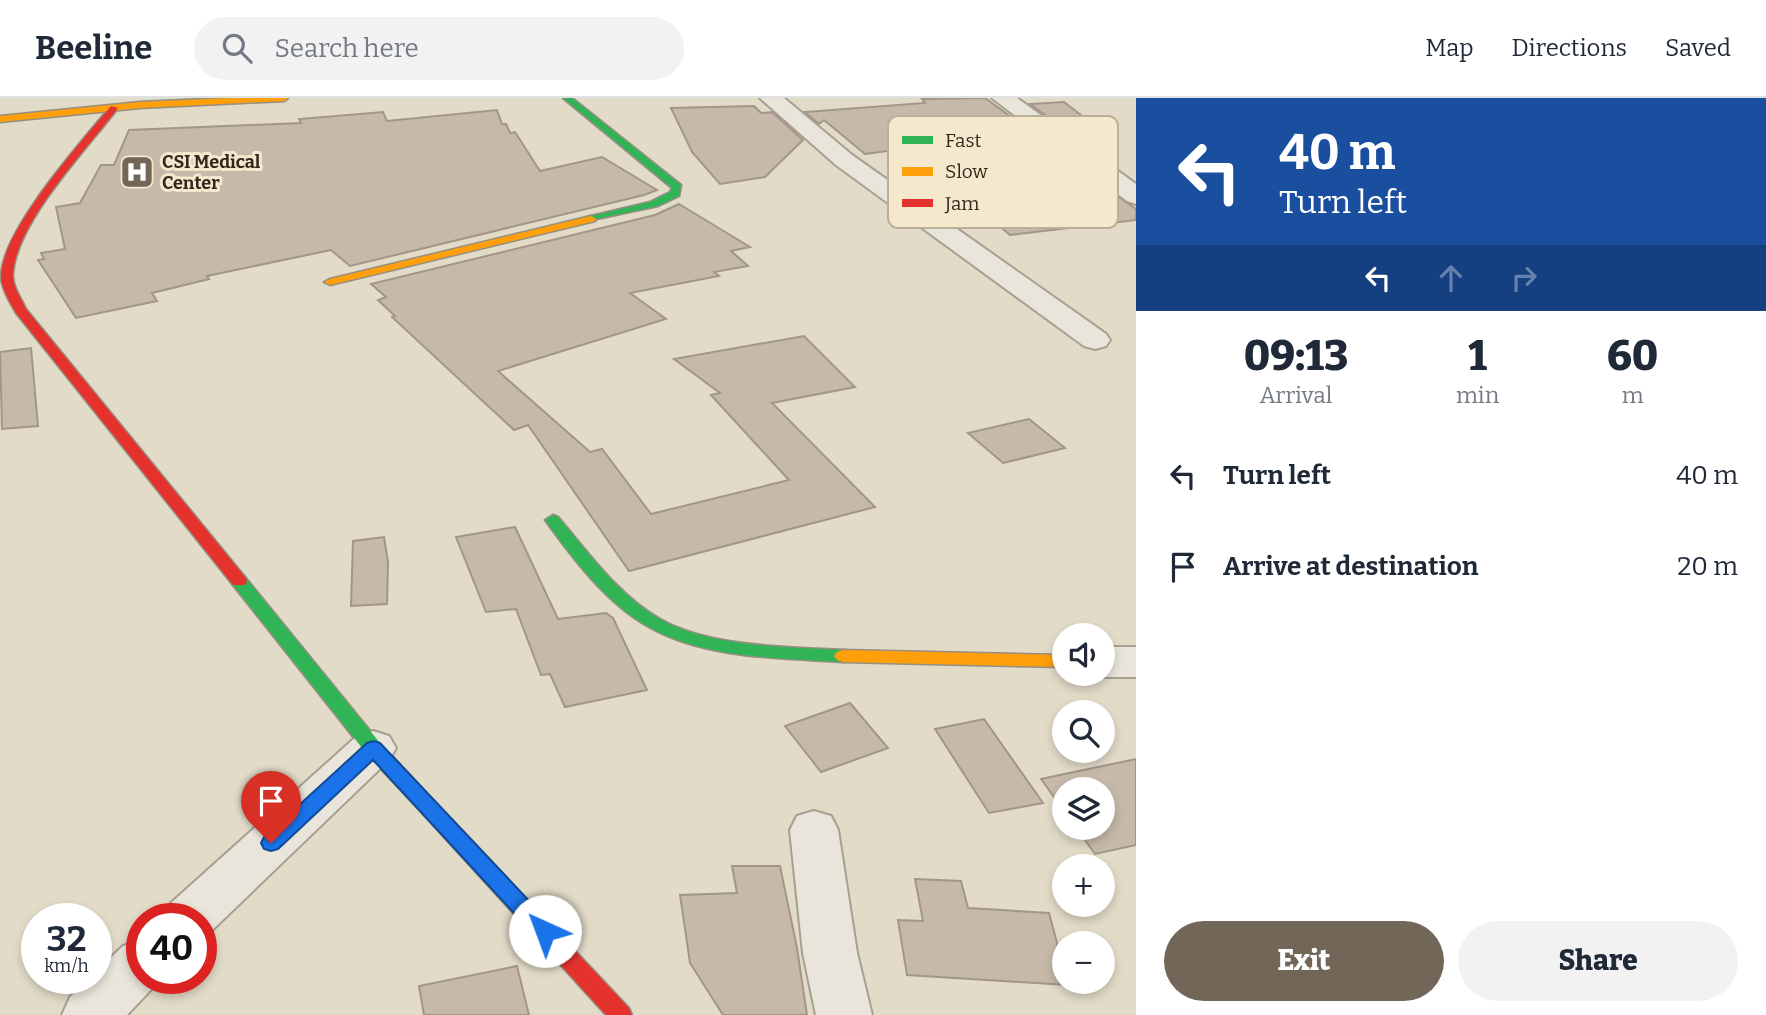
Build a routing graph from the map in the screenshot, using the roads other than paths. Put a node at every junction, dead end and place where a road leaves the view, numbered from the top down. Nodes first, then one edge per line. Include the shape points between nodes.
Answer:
1 (284, 98) edge
2 (567, 98) edge
3 (771, 98) edge
4 (1003, 98) edge
5 (142, 102) edge
6 (114, 108) junction
7 (1027, 116) edge
8 (0, 119) edge
9 (1118, 184) edge
10 (888, 192) edge
11 (1136, 197) edge
12 (939, 228) edge
13 (330, 282) dead end
14 (1095, 340) dead end
15 (554, 520) dead end
16 (1052, 661) edge
17 (1115, 662) edge
18 (1136, 662) edge
19 (373, 748) junction
20 (814, 830) dead end
21 (205, 903) edge
22 (126, 979) edge
23 (89, 1015) edge
24 (621, 1015) edge
25 (844, 1015) edge

1 - 5 street
2 - 13 street via 677,187 675,194 654,204
3 - 10 street
4 - 7 street
5 - 6 street
6 - 8 street
6 - 19 street via 28,221 15,246 6,273 20,310
9 - 11 street
12 - 14 street
15 - 16 street via 619,598 655,625 708,641 841,657
17 - 18 street
19 - 21 street
19 - 24 street
20 - 25 street via 830,953
22 - 23 street

